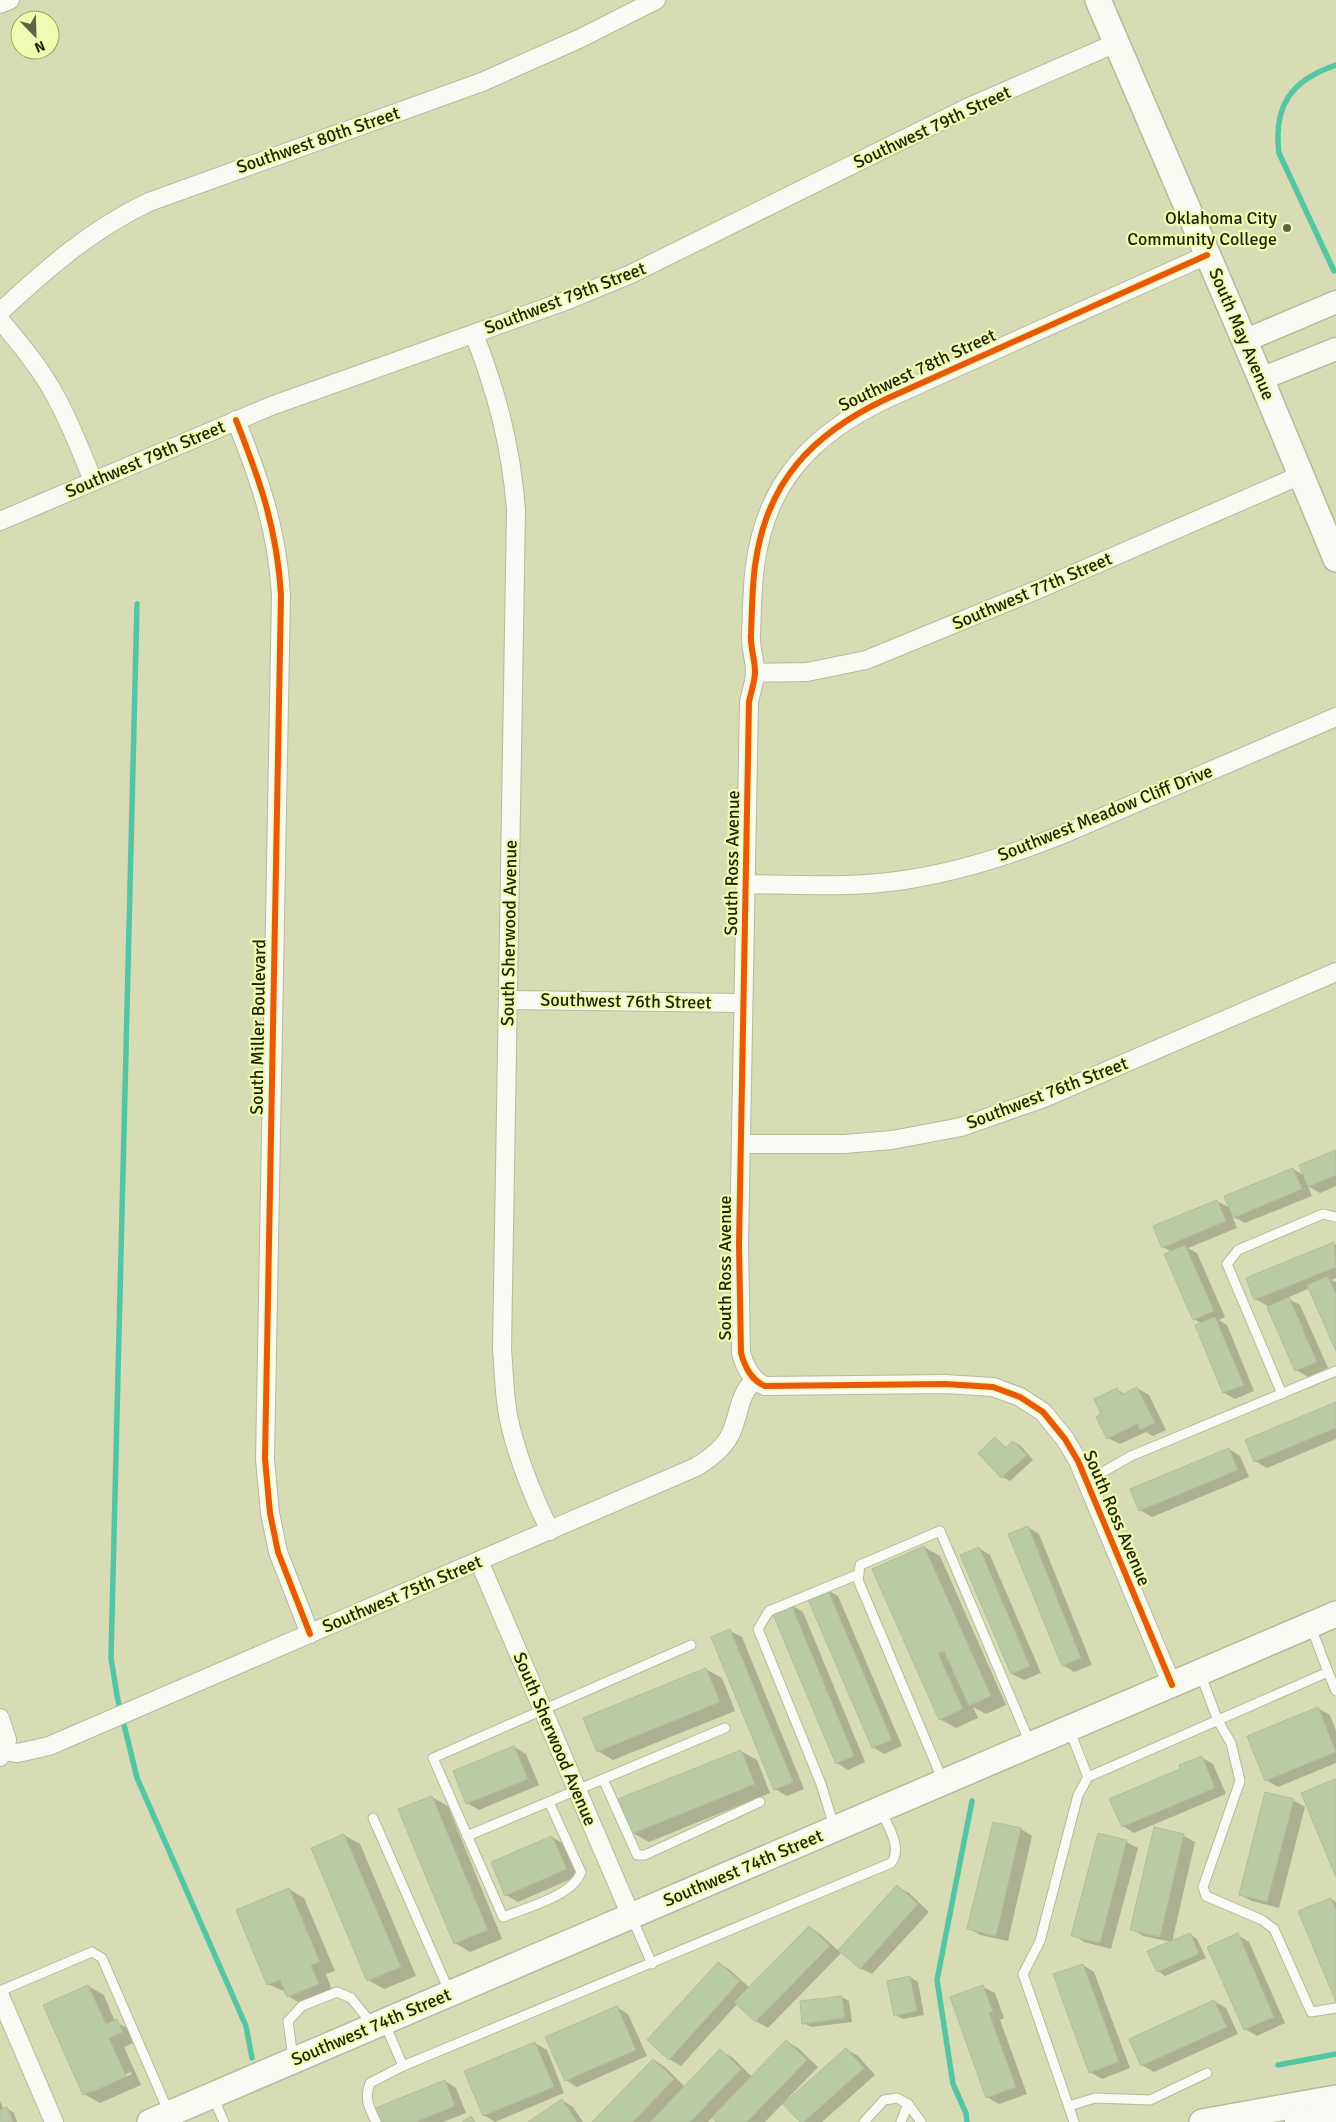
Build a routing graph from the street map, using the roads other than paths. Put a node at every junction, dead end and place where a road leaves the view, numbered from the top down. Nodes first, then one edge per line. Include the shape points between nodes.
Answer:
1 (10, 0) edge
2 (656, 0) edge
3 (1098, 0) edge
4 (0, 4) edge
5 (1116, 43) junction
6 (1207, 255) junction
7 (1336, 302) edge
8 (0, 312) edge
9 (0, 320) edge
10 (474, 334) junction
11 (1244, 341) junction
12 (1336, 349) edge
13 (1262, 379) junction
14 (236, 420) junction
15 (1301, 475) junction
16 (93, 481) junction
17 (0, 521) edge
18 (1336, 559) edge
19 (755, 673) junction
20 (1336, 717) edge
21 (747, 884) junction
22 (1336, 972) edge
23 (508, 1000) junction
24 (743, 1003) junction
25 (741, 1144) junction
26 (1336, 1217) edge
27 (1336, 1371) edge
28 (755, 1380) junction
29 (1282, 1394) junction
30 (1086, 1481) junction
31 (550, 1531) junction
32 (479, 1561) junction
33 (859, 1574) junction
34 (1336, 1614) edge
35 (1310, 1625) junction
36 (310, 1634) junction
37 (691, 1645) dead end
38 (1328, 1672) junction
39 (1200, 1673) junction
40 (1172, 1685) junction
41 (1336, 1691) edge
42 (542, 1709) junction
43 (0, 1718) edge
44 (1218, 1721) junction
45 (725, 1728) dead end
46 (1069, 1729) junction
47 (1031, 1745) junction
48 (2, 1754) edge
49 (1088, 1777) junction
50 (603, 1779) junction
51 (944, 1782) junction
52 (577, 1790) junction
53 (549, 1802) junction
54 (760, 1802) dead end
55 (882, 1811) junction
56 (373, 1818) dead end
57 (835, 1829) junction
58 (467, 1836) junction
59 (630, 1916) junction
60 (652, 1964) junction
61 (0, 1991) edge
62 (450, 1994) junction
63 (0, 1996) edge
64 (1336, 2008) edge
65 (379, 2024) junction
66 (293, 2060) junction
67 (403, 2066) junction
68 (1207, 2073) dead end
69 (212, 2096) junction
70 (1336, 2098) edge
71 (908, 2104) junction
72 (1069, 2106) junction
73 (1336, 2108) edge
74 (160, 2118) edge
75 (54, 2122) edge
76 (224, 2122) edge
77 (376, 2122) edge
78 (864, 2122) edge
79 (901, 2122) edge
80 (921, 2122) edge
81 (1074, 2122) edge
82 (1202, 2122) edge
83 (1299, 2122) edge

1 - 4 street
2 - 8 street, Southwest 80th Street via 573,42 482,82 149,202 107,224 77,245
3 - 5 main road, South May Avenue
5 - 6 main road, South May Avenue
5 - 10 street, Southwest 79th Street via 967,108 630,274
6 - 11 main road, South May Avenue
6 - 19 street, Southwest 78th Street via 878,402 854,414 816,443 776,495 760,539 755,567 751,642
7 - 11 street
9 - 16 street via 51,388
10 - 14 street, Southwest 79th Street
10 - 23 street, South Sherwood Avenue via 504,425 516,510
11 - 13 main road, South May Avenue
12 - 13 street
13 - 15 main road, South May Avenue
14 - 16 street, Southwest 79th Street
14 - 36 street, South Miller Boulevard via 268,506 281,595 265,1459 270,1513 277,1545
15 - 18 main road, South May Avenue
15 - 19 street, Southwest 77th Street via 866,660 816,671
16 - 17 street, Southwest 79th Street
19 - 21 street, South Ross Avenue via 749,702
20 - 21 street, Southwest Meadow Cliff Drive via 1062,835 974,865 878,883
21 - 24 street, South Ross Avenue
22 - 25 street, Southwest 76th Street via 1044,1098 961,1126 892,1140 844,1144
23 - 24 street, Southwest 76th Street
23 - 31 street, South Sherwood Avenue via 503,1358 512,1432 536,1502
24 - 25 street, South Ross Avenue
25 - 28 street, South Ross Avenue via 741,1353
26 - 29 lane via 1323,1214 1238,1250 1227,1264
27 - 29 lane
28 - 30 street, South Ross Avenue via 779,1388 963,1384 1006,1391 1035,1406 1054,1424 1072,1449
28 - 31 street, Southwest 75th Street via 742,1395 733,1430 726,1442 708,1460
29 - 30 lane via 1131,1456
30 - 40 street, South Ross Avenue
31 - 32 street, Southwest 75th Street
32 - 36 street, Southwest 75th Street
32 - 42 street, South Sherwood Avenue
33 - 47 lane via 860,1565 940,1531
33 - 51 lane via 858,1580
33 - 57 lane via 770,1611 758,1630 821,1784
34 - 35 main road, Southwest 74th Street
35 - 38 lane
35 - 39 main road, Southwest 74th Street
36 - 48 street, Southwest 75th Street via 39,1749
37 - 42 lane
38 - 41 lane
38 - 44 lane
39 - 40 main road, Southwest 74th Street
39 - 44 lane
40 - 46 main road, Southwest 74th Street
42 - 52 street, South Sherwood Avenue
42 - 58 lane via 433,1758
43 - 48 street via 7,1740
44 - 49 lane
44 - 64 lane via 1231,1743 1240,1780 1203,1886 1206,1896 1262,1920 1274,1929 1311,2012
45 - 50 lane
46 - 47 main road, Southwest 74th Street
46 - 49 lane
47 - 51 main road, Southwest 74th Street
49 - 72 lane via 1078,1795 1040,1941 1023,1974
50 - 52 lane
50 - 54 lane via 637,1855 645,1855
51 - 55 main road, Southwest 74th Street
52 - 53 lane
52 - 59 street, South Sherwood Avenue
53 - 58 lane
53 - 58 lane via 581,1872 578,1880 563,1892 503,1917
55 - 57 main road, Southwest 74th Street
55 - 60 lane via 896,1848 891,1863
56 - 62 lane
57 - 59 main road, Southwest 74th Street
59 - 60 lane
59 - 62 main road, Southwest 74th Street
60 - 67 lane
61 - 74 lane via 92,1952 102,1958
62 - 65 main road, Southwest 74th Street
63 - 75 street
65 - 66 main road, Southwest 74th Street
65 - 66 lane via 351,1998 337,1992 302,2006 288,2021
65 - 67 lane
66 - 69 main road, Southwest 74th Street
67 - 77 lane via 370,2083 367,2102
68 - 72 lane via 1150,2100 1095,2098
69 - 74 main road, Southwest 74th Street
69 - 76 lane
70 - 82 main road
71 - 78 lane via 898,2098 884,2100
71 - 79 lane
71 - 80 lane
72 - 81 lane
73 - 83 highway

